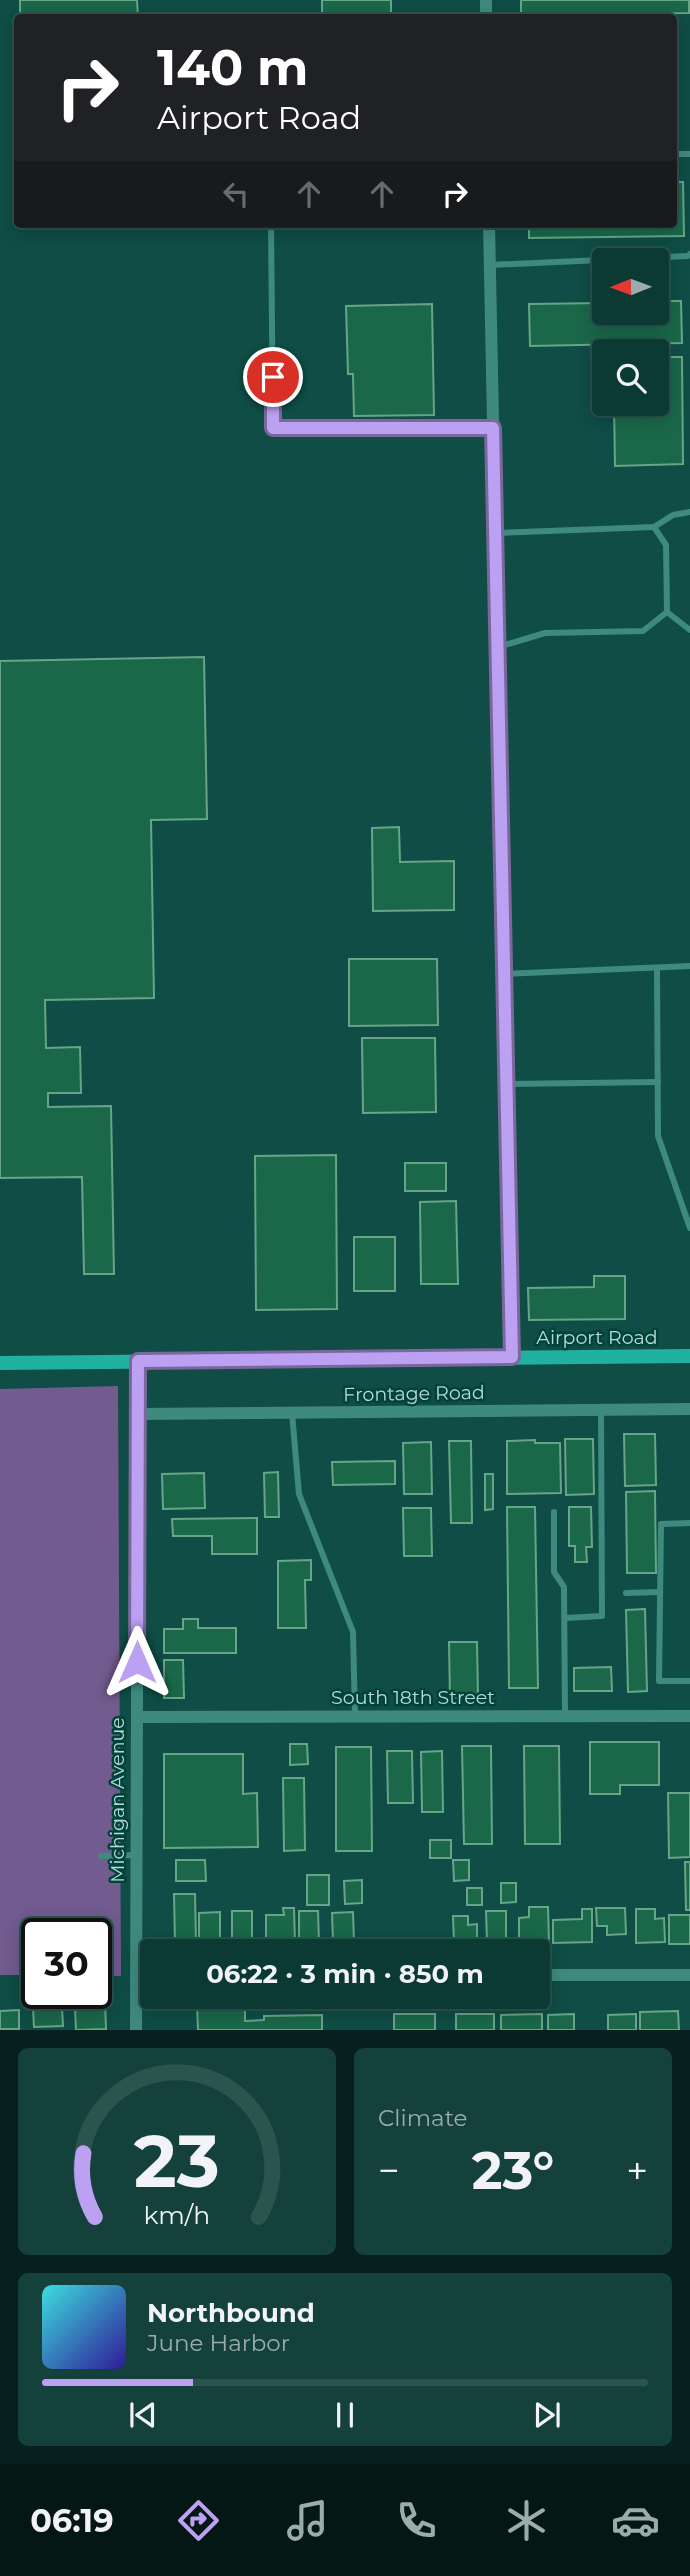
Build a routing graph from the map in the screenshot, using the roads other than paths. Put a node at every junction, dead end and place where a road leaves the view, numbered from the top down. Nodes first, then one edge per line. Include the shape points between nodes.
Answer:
1 (271, 228) edge
2 (489, 228) edge
3 (690, 254) edge
4 (490, 265) junction
5 (493, 428) junction
6 (690, 512) edge
7 (654, 527) junction
8 (495, 533) junction
9 (667, 612) junction
10 (690, 630) edge
11 (498, 647) junction
12 (690, 966) edge
13 (657, 968) junction
14 (504, 974) junction
15 (658, 1082) junction
16 (507, 1084) junction
17 (690, 1228) edge
18 (690, 1356) edge
19 (512, 1357) junction
20 (138, 1361) junction
21 (0, 1363) edge
22 (690, 1409) edge
23 (601, 1410) junction
24 (292, 1413) junction
25 (138, 1414) junction
26 (554, 1512) dead end
27 (690, 1523) edge
28 (660, 1592) junction
29 (626, 1593) dead end
30 (565, 1618) junction
31 (690, 1681) edge
32 (565, 1716) junction
33 (690, 1716) edge
34 (137, 1717) junction
35 (355, 1717) junction
36 (136, 1855) junction
37 (101, 1856) dead end
38 (550, 1975) edge
39 (690, 1975) edge
40 (136, 1976) junction
41 (140, 1976) edge
42 (136, 2030) edge

1 - 5 lane via 273,428
2 - 4 street
3 - 4 lane
4 - 5 street
5 - 8 street
6 - 7 lane via 673,515
7 - 8 lane
7 - 9 lane via 666,545
8 - 11 street
9 - 10 lane
9 - 11 lane via 643,631 545,633
11 - 14 street
12 - 13 lane
13 - 14 lane
13 - 15 lane
14 - 16 street
15 - 16 lane
15 - 17 lane via 658,1136
16 - 19 street
18 - 19 main road, Airport Road
19 - 20 main road, Airport Road
20 - 21 main road, Airport Road
20 - 25 street, Michigan Avenue
22 - 23 street, Frontage Road
23 - 24 street, Frontage Road
23 - 30 lane via 602,1616
24 - 25 street, Frontage Road
24 - 35 lane via 299,1494 353,1632
25 - 34 street, Michigan Avenue
26 - 30 lane via 554,1572 564,1587
27 - 28 lane via 661,1524
28 - 29 lane
28 - 31 lane via 659,1681
30 - 32 lane
32 - 33 street, South 18th Street
32 - 35 street, South 18th Street
34 - 35 street, South 18th Street
34 - 36 street, Michigan Avenue
36 - 37 lane
36 - 40 street, Michigan Avenue
38 - 39 street
40 - 41 street
40 - 42 street, Michigan Avenue

